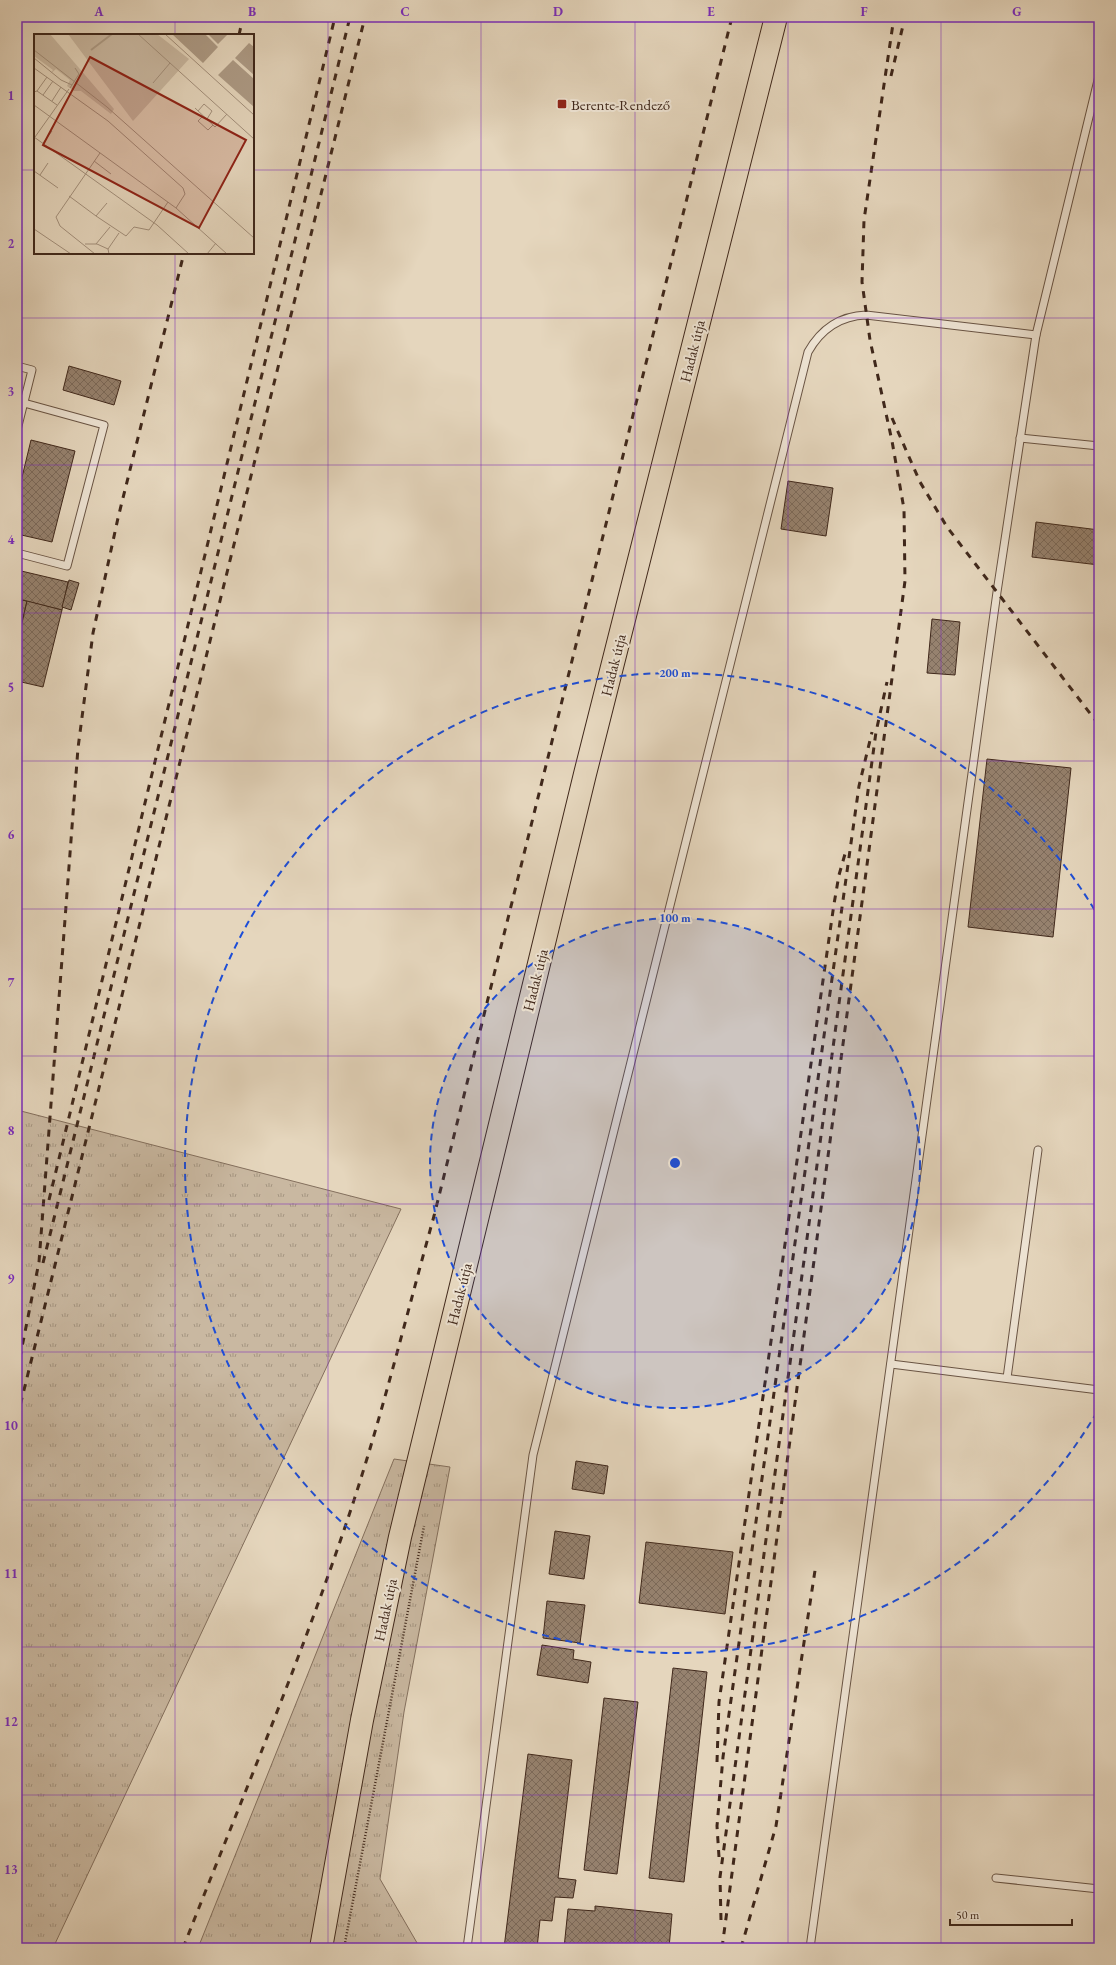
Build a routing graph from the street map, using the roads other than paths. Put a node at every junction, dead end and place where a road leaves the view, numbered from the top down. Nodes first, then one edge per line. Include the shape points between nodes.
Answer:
1 (776, 17) edge
2 (1099, 76) edge
3 (1036, 335) junction
4 (17, 366) edge
5 (24, 403) junction
6 (17, 430) edge
7 (1020, 438) junction
8 (1099, 446) edge
9 (17, 553) edge
10 (1038, 1150) dead end
11 (891, 1364) junction
12 (1007, 1378) junction
13 (1099, 1390) edge
14 (996, 1878) dead end
15 (1099, 1889) edge
16 (1099, 1943) edge
17 (321, 1948) edge
18 (467, 1948) edge
19 (810, 1948) edge
20 (1098, 1948) edge

1 - 17 main road, Hadak útja via 589,758 402,1529 362,1720
2 - 3 lane
3 - 7 lane
3 - 18 lane via 856,315 832,325 815,341 808,352 533,1455
4 - 5 lane via 32,370
5 - 6 lane
5 - 9 lane via 104,425 66,566
7 - 8 lane
7 - 11 lane
10 - 12 lane
11 - 12 lane
11 - 19 lane
12 - 13 lane
14 - 15 lane
16 - 20 lane

